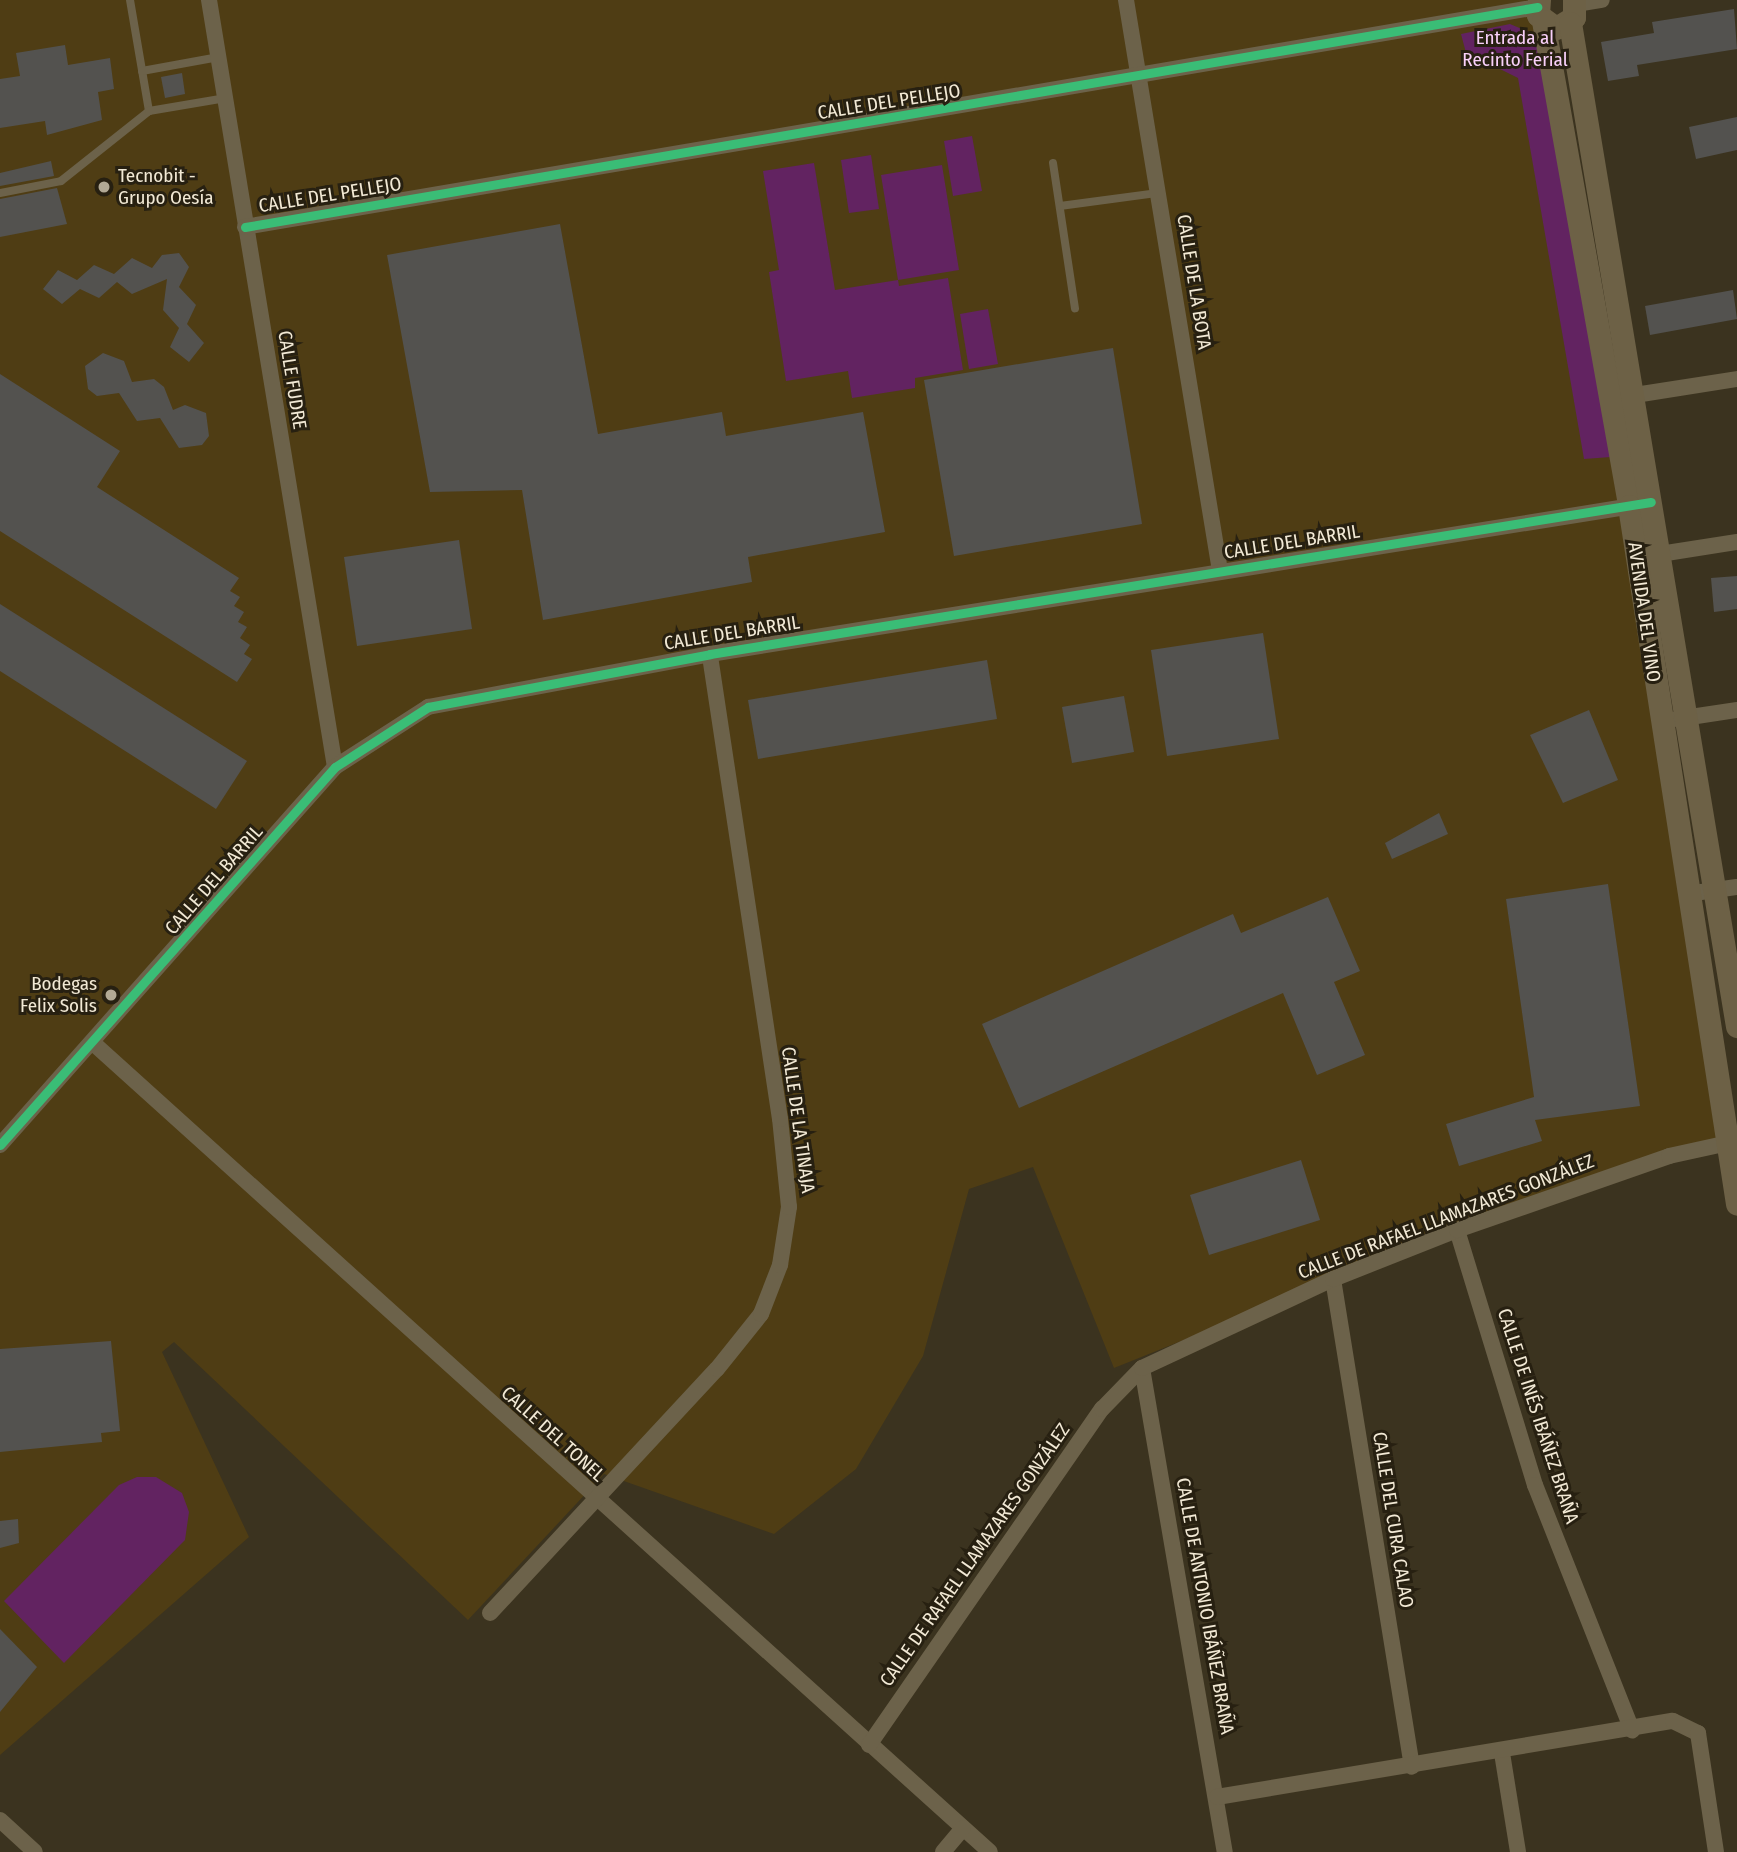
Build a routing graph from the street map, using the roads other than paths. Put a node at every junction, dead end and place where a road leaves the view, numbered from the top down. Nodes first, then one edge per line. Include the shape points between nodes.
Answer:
1 (130, 0) edge
2 (209, 0) edge
3 (1126, 0) edge
4 (1602, 0) edge
5 (1573, 9) edge
6 (1540, 10) edge
7 (219, 57) junction
8 (142, 71) junction
9 (1139, 78) junction
10 (226, 99) junction
11 (149, 111) junction
12 (1053, 163) dead end
13 (0, 192) edge
14 (1158, 193) junction
15 (1060, 206) junction
16 (245, 227) junction
17 (1076, 308) dead end
18 (1737, 379) edge
19 (1635, 395) junction
20 (1640, 504) junction
21 (1737, 542) edge
22 (1660, 554) junction
23 (1220, 571) junction
24 (710, 654) junction
25 (1737, 710) edge
26 (1688, 718) junction
27 (1659, 722) junction
28 (335, 767) junction
29 (1728, 888) edge
30 (1687, 894) junction
31 (1737, 1026) edge
32 (92, 1042) junction
33 (1732, 1142) edge
34 (0, 1145) edge
35 (1737, 1204) edge
36 (1457, 1230) junction
37 (1333, 1279) junction
38 (1142, 1368) junction
39 (597, 1501) junction
40 (490, 1614) dead end
41 (1632, 1730) junction
42 (869, 1745) junction
43 (1502, 1754) junction
44 (1412, 1768) junction
45 (1217, 1797) junction
46 (0, 1820) edge
47 (963, 1828) junction
48 (35, 1852) edge
49 (943, 1852) edge
50 (990, 1852) edge
51 (1225, 1852) edge
52 (1518, 1852) edge
53 (1716, 1852) edge

1 - 8 lane
2 - 7 street, CALLE FUDRE
3 - 9 street, CALLE DE LA BOTA
4 - 5 street
5 - 6 street via 1556,28
5 - 19 street, AVENIDA DEL VINO
6 - 9 street, CALLE DEL PELLEJO
6 - 20 street, AVENIDA DEL VINO
7 - 8 lane
7 - 10 street, CALLE FUDRE
8 - 11 lane
9 - 14 street, CALLE DE LA BOTA
9 - 16 street, CALLE DEL PELLEJO
10 - 11 lane
10 - 16 street, CALLE FUDRE
11 - 13 lane via 61,181
12 - 15 lane
14 - 15 lane
14 - 23 street, CALLE DE LA BOTA
15 - 17 lane
16 - 28 street, CALLE FUDRE
18 - 19 street
19 - 20 street, AVENIDA DEL VINO
20 - 22 street, AVENIDA DEL VINO
20 - 23 street, CALLE DEL BARRIL
20 - 27 street, AVENIDA DEL VINO
21 - 22 street
22 - 26 street, AVENIDA DEL VINO
23 - 24 street, CALLE DEL BARRIL
24 - 28 street, CALLE DEL BARRIL via 456,697 403,719
24 - 39 street, CALLE DE LA TINAJA via 789,1207 779,1265 761,1314
25 - 26 street
26 - 27 street
26 - 29 street, AVENIDA DEL VINO
27 - 30 street, AVENIDA DEL VINO
28 - 32 street, CALLE DEL BARRIL
29 - 30 street
29 - 31 street, AVENIDA DEL VINO
30 - 33 street, AVENIDA DEL VINO
32 - 34 street, CALLE DEL BARRIL
32 - 39 street, CALLE DEL TONEL
33 - 35 street, AVENIDA DEL VINO
33 - 36 street, CALLE DE RAFAEL LLAMAZARES GONZÁLEZ via 1669,1156
36 - 37 street, CALLE DE RAFAEL LLAMAZARES GONZÁLEZ
36 - 41 street, CALLE DE INÉS IBÁÑEZ BRAÑA via 1535,1485
37 - 38 street, CALLE DE RAFAEL LLAMAZARES GONZÁLEZ
37 - 44 street, CALLE DEL CURA CALAO
38 - 42 street, CALLE DE RAFAEL LLAMAZARES GONZÁLEZ via 1102,1409
38 - 45 street, CALLE DE ANTONIO IBÁÑEZ BRAÑA
39 - 40 street, CALLE DE LA TINAJA
39 - 42 street, CALLE DEL TONEL
41 - 43 street
41 - 53 street via 1673,1721 1690,1725 1698,1733
42 - 47 street, CALLE DEL TONEL
43 - 44 street
43 - 52 street
44 - 45 street
45 - 51 street, CALLE DE ANTONIO IBÁÑEZ BRAÑA
46 - 48 street
47 - 49 street
47 - 50 street, CALLE DEL TONEL

